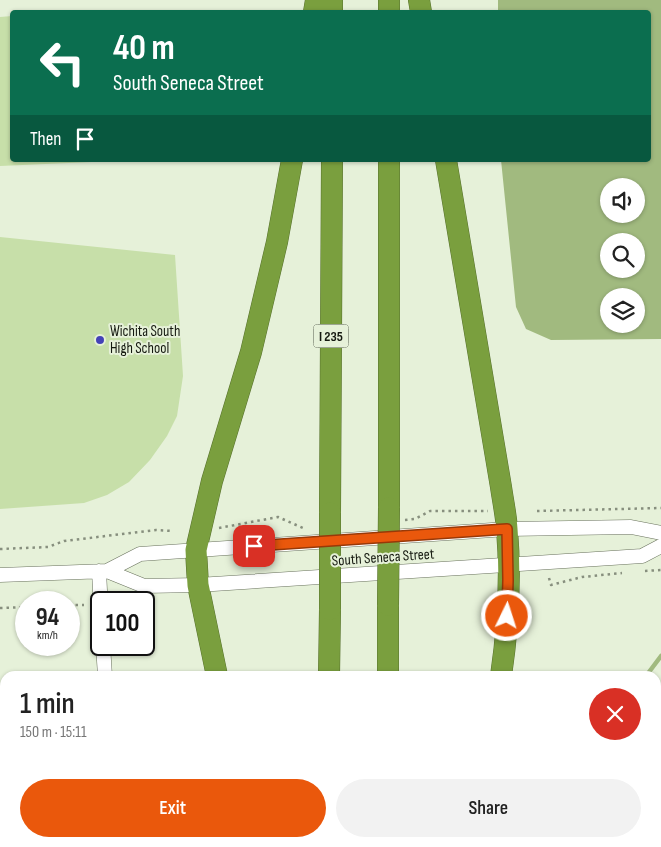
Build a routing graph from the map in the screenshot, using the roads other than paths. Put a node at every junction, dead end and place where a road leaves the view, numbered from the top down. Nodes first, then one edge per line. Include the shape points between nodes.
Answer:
1 (292, 162) edge
2 (332, 162) edge
3 (389, 162) edge
4 (446, 162) edge
5 (507, 529) junction
6 (661, 533) edge
7 (661, 546) edge
8 (196, 550) junction
9 (508, 565) junction
10 (103, 571) junction
11 (0, 575) edge
12 (198, 585) junction
13 (102, 591) edge
14 (104, 656) edge
15 (105, 671) edge
16 (216, 671) edge
17 (329, 671) edge
18 (388, 671) edge
19 (502, 671) edge

1 - 8 highway via 253,342 212,481
2 - 17 highway, I 235, bridge
3 - 18 highway, bridge via 397,514 388,605
4 - 5 highway
5 - 6 street, South Seneca Street via 631,527
5 - 8 street, South Seneca Street
5 - 9 highway
7 - 9 street, South Seneca Street via 642,556
8 - 10 street, South Seneca Street via 140,554
8 - 12 highway
9 - 12 street, South Seneca Street
9 - 19 highway
10 - 11 street, South Seneca Street
10 - 12 street, South Seneca Street via 144,586
10 - 13 street
12 - 16 highway
14 - 15 street

